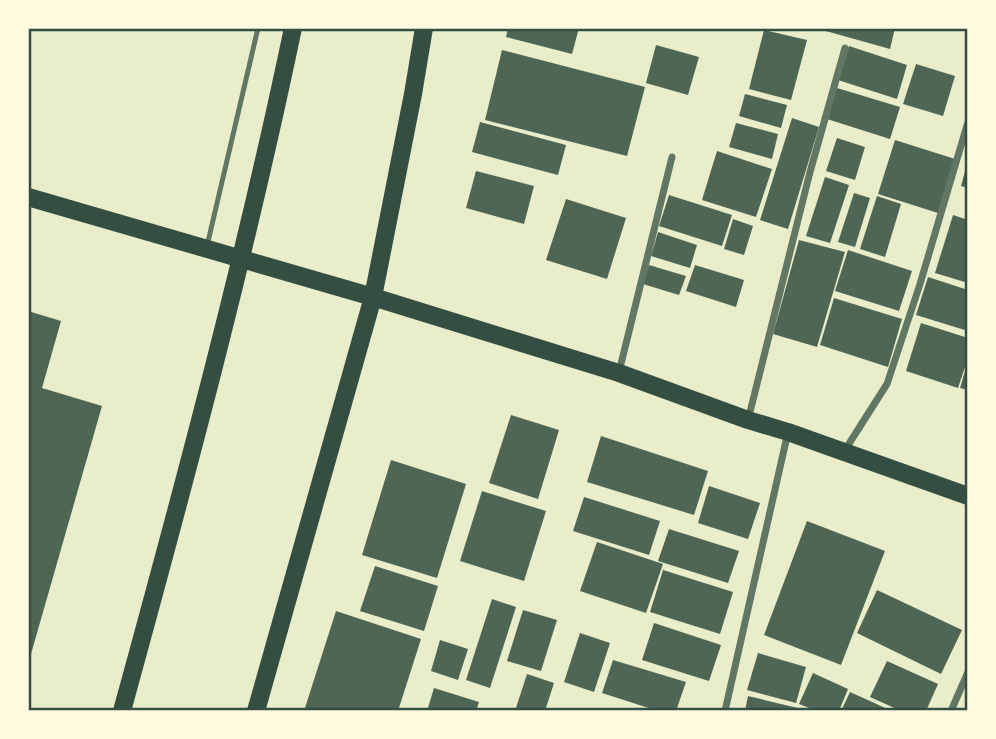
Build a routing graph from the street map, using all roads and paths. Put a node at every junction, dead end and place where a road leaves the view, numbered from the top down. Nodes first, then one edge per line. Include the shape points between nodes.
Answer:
1 (258, 28) edge
2 (293, 28) edge
3 (424, 28) edge
4 (845, 48) dead end
5 (968, 122) edge
6 (672, 157) dead end
7 (28, 197) edge
8 (206, 248) junction
9 (241, 258) junction
10 (373, 298) junction
11 (619, 373) junction
12 (748, 420) junction
13 (788, 432) junction
14 (845, 452) junction
15 (968, 495) edge
16 (968, 672) edge
17 (122, 711) edge
18 (256, 711) edge
19 (725, 711) edge
20 (951, 711) edge

1 - 8 lane
2 - 9 main road
3 - 10 main road
4 - 12 street
5 - 14 street via 887,384
6 - 11 street
7 - 8 main road
8 - 9 main road
9 - 10 main road
9 - 17 main road
10 - 11 main road
10 - 18 main road
11 - 12 main road
12 - 13 main road
13 - 14 main road
13 - 19 street
14 - 15 main road
16 - 20 street

